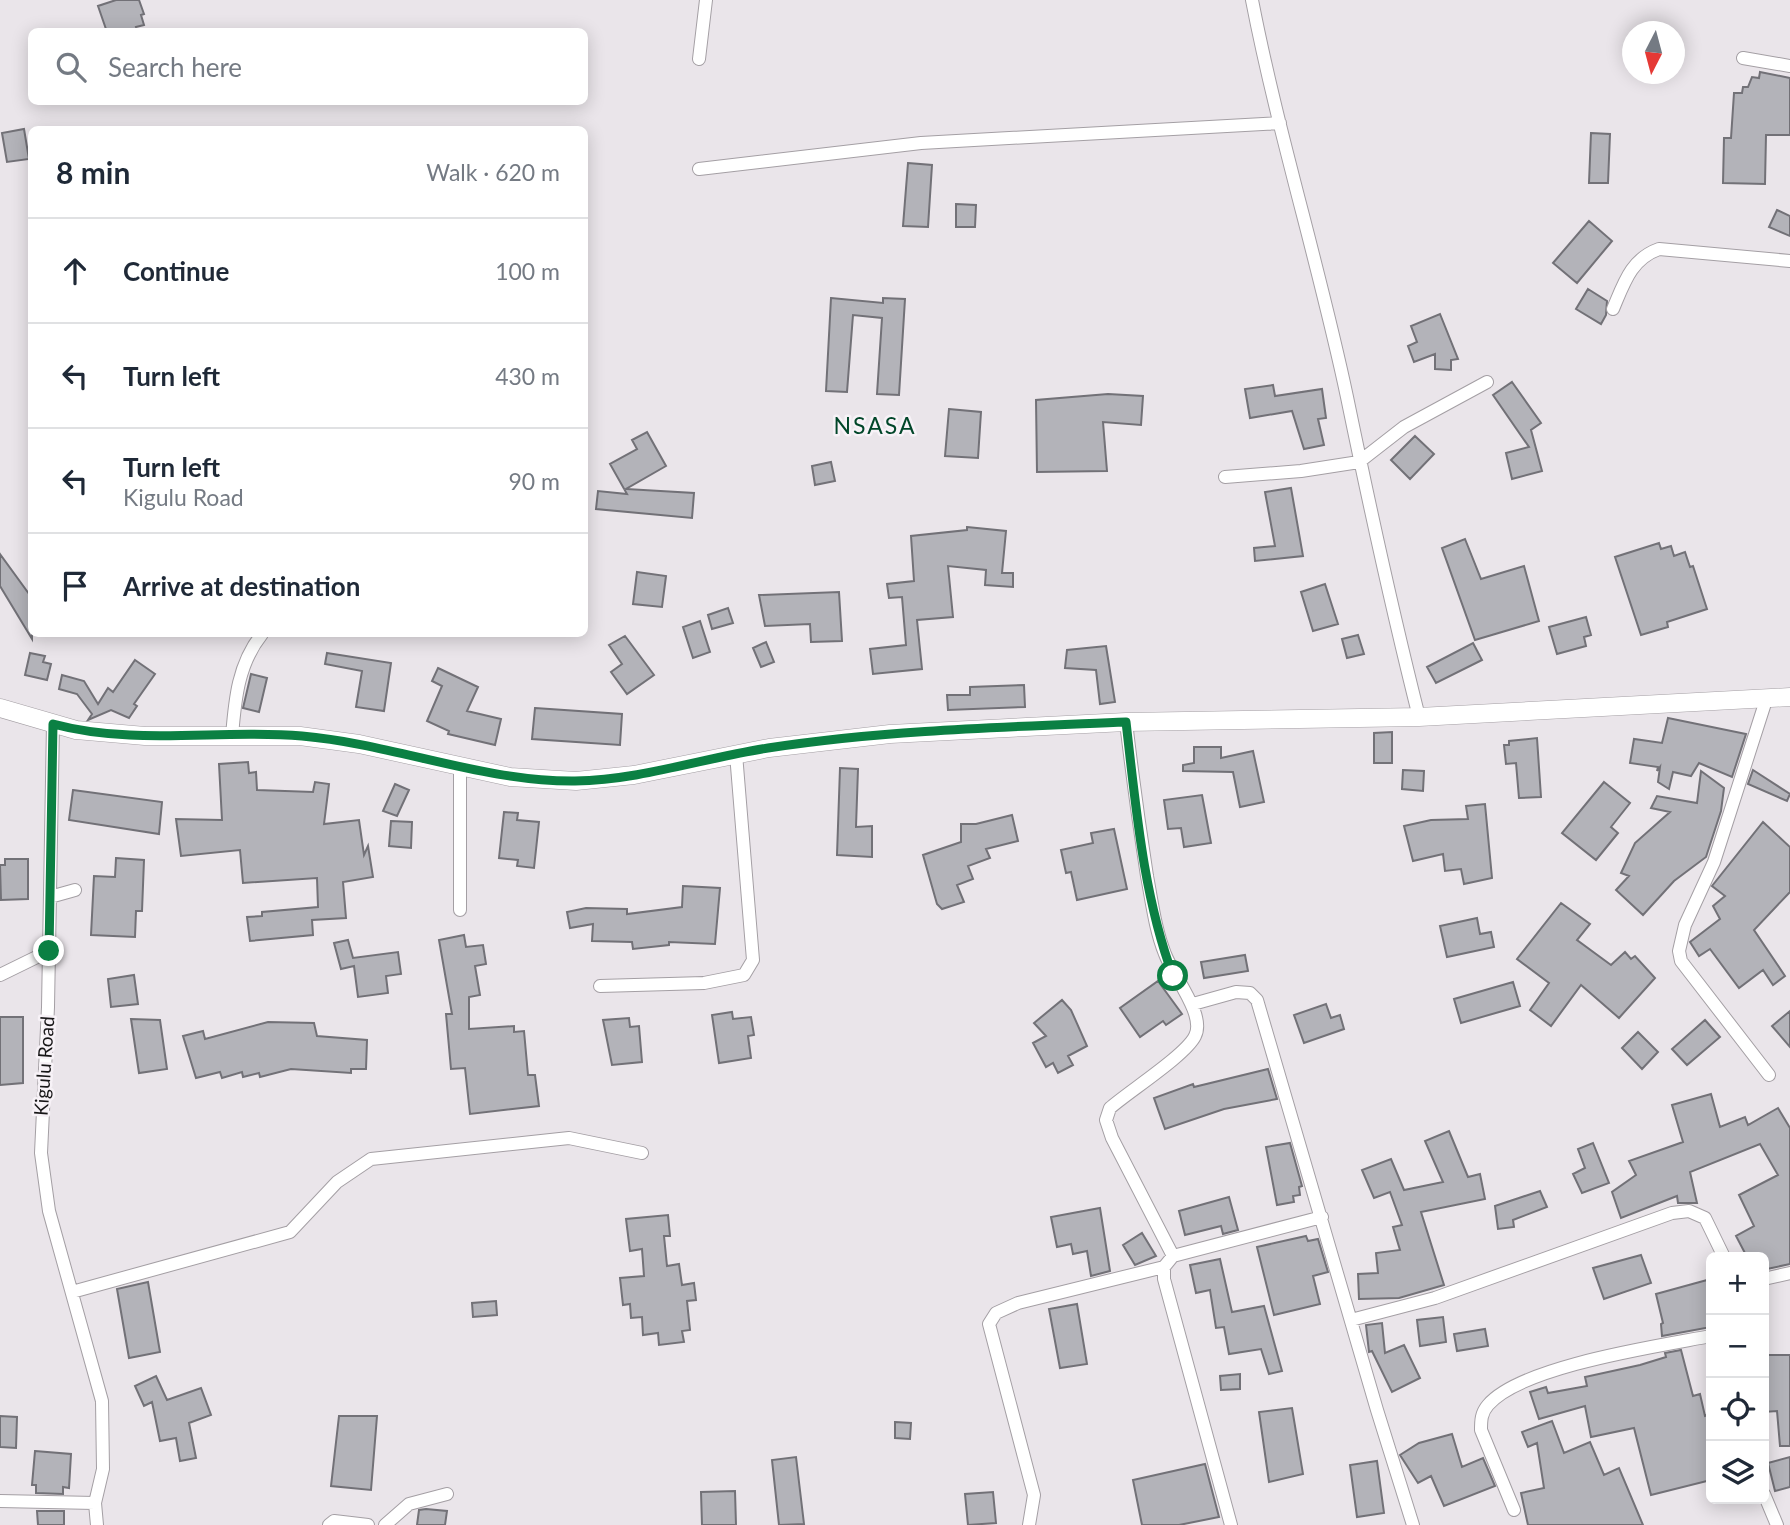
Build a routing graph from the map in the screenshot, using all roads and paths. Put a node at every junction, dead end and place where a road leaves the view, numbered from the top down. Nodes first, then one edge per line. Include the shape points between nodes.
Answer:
1 (706, 0) edge
2 (1252, 0) edge
3 (1743, 58) dead end
4 (699, 59) dead end
5 (1790, 66) edge
6 (1280, 122) junction
7 (699, 169) dead end
8 (1790, 261) edge
9 (1614, 309) dead end
10 (1487, 382) dead end
11 (1359, 462) junction
12 (1226, 477) dead end
13 (259, 637) edge
14 (1768, 697) junction
15 (1790, 698) edge
16 (0, 708) edge
17 (1419, 717) junction
18 (1126, 722) junction
19 (53, 724) junction
20 (232, 736) junction
21 (736, 754) junction
22 (460, 766) junction
23 (75, 890) dead end
24 (50, 897) junction
25 (460, 910) dead end
26 (49, 951) junction
27 (0, 975) edge
28 (600, 986) dead end
29 (1193, 1004) junction
30 (1769, 1075) dead end
31 (642, 1153) dead end
32 (1322, 1217) junction
33 (1722, 1252) edge
34 (1173, 1256) junction
35 (1164, 1267) junction
36 (1790, 1273) edge
37 (1769, 1278) edge
38 (72, 1292) junction
39 (1351, 1320) junction
40 (1706, 1337) edge
41 (447, 1494) dead end
42 (0, 1501) edge
43 (95, 1503) junction
44 (1768, 1504) edge
45 (1514, 1510) dead end
46 (97, 1525) edge
47 (329, 1525) edge
48 (368, 1525) edge
49 (385, 1525) edge
50 (1030, 1525) edge
51 (1231, 1525) edge
52 (1413, 1525) edge
53 (1777, 1525) edge

1 - 4 street
2 - 6 street
3 - 5 street
6 - 7 street via 921,143
6 - 11 street
8 - 9 street via 1659,249 1644,254 1628,274
10 - 11 street via 1404,427
11 - 12 street
11 - 17 street
13 - 20 street via 244,663
14 - 15 street
14 - 17 street
14 - 30 street via 1739,792 1685,925 1679,951 1681,961
16 - 19 street
17 - 18 street
18 - 21 street via 890,734
18 - 29 street via 1157,934 1173,976
19 - 20 street via 108,734
19 - 24 street, Kigulu Road
20 - 22 street via 334,740
21 - 22 street via 634,775 576,781 510,777
21 - 28 street via 753,960 744,975 704,983
22 - 25 street
23 - 24 street
24 - 26 street, Kigulu Road
26 - 27 street
26 - 38 street, Kigulu Road via 42,1173
29 - 32 street via 1236,992 1250,993 1257,1000
29 - 34 street via 1196,1036 1110,1108 1106,1120
31 - 38 street via 569,1138 371,1159 337,1182 290,1232
32 - 34 street
32 - 39 street
33 - 39 street via 1705,1218 1689,1211 1672,1213 1435,1298
34 - 35 street
35 - 50 street via 1018,1303 996,1313 989,1325 1034,1495
35 - 51 street via 1172,1314
36 - 37 street
38 - 43 street, Kigulu Road via 102,1401 103,1469
39 - 52 street
40 - 45 street via 1567,1365 1497,1396 1481,1416 1481,1430
41 - 49 street via 409,1504
42 - 43 street
43 - 46 street, Kigulu Road
44 - 53 street
47 - 48 street via 334,1521

